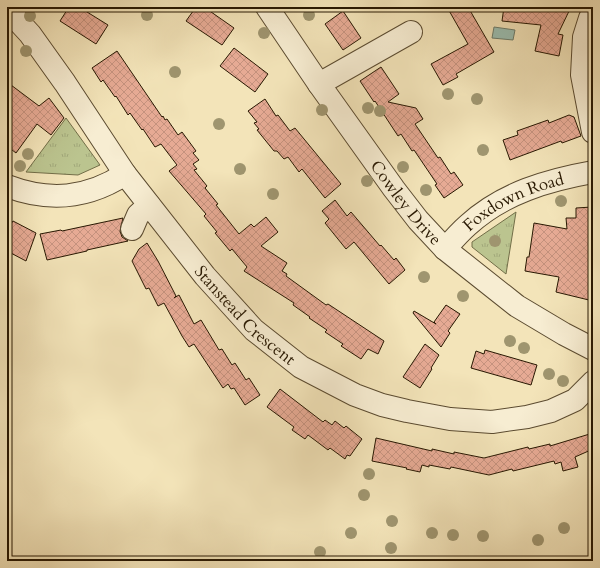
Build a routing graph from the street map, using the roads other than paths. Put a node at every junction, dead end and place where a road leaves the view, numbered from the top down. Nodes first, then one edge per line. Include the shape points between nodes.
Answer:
1 (267, 7) edge
2 (7, 9) edge
3 (590, 18) dead end
4 (411, 32) dead end
5 (319, 84) junction
6 (593, 132) edge
7 (593, 172) edge
8 (124, 174) junction
9 (7, 186) edge
10 (149, 205) junction
11 (132, 229) dead end
12 (445, 249) junction
13 (593, 349) edge
14 (593, 382) edge

1 - 5 street, Cowley Drive
2 - 8 street, Stanstead Crescent via 30,34 65,83
3 - 6 street via 584,37 582,75
4 - 5 street
5 - 12 street, Cowley Drive via 394,189
7 - 12 street, Foxdown Road via 564,177 518,192 468,225
8 - 9 street via 99,188 65,196 34,194
8 - 10 street, Stanstead Crescent
10 - 11 street via 138,215
10 - 14 street, Stanstead Crescent via 205,276 254,330 301,367 355,395 407,411 450,419 492,422 551,411 574,400
12 - 13 street, Cowley Drive via 517,306

